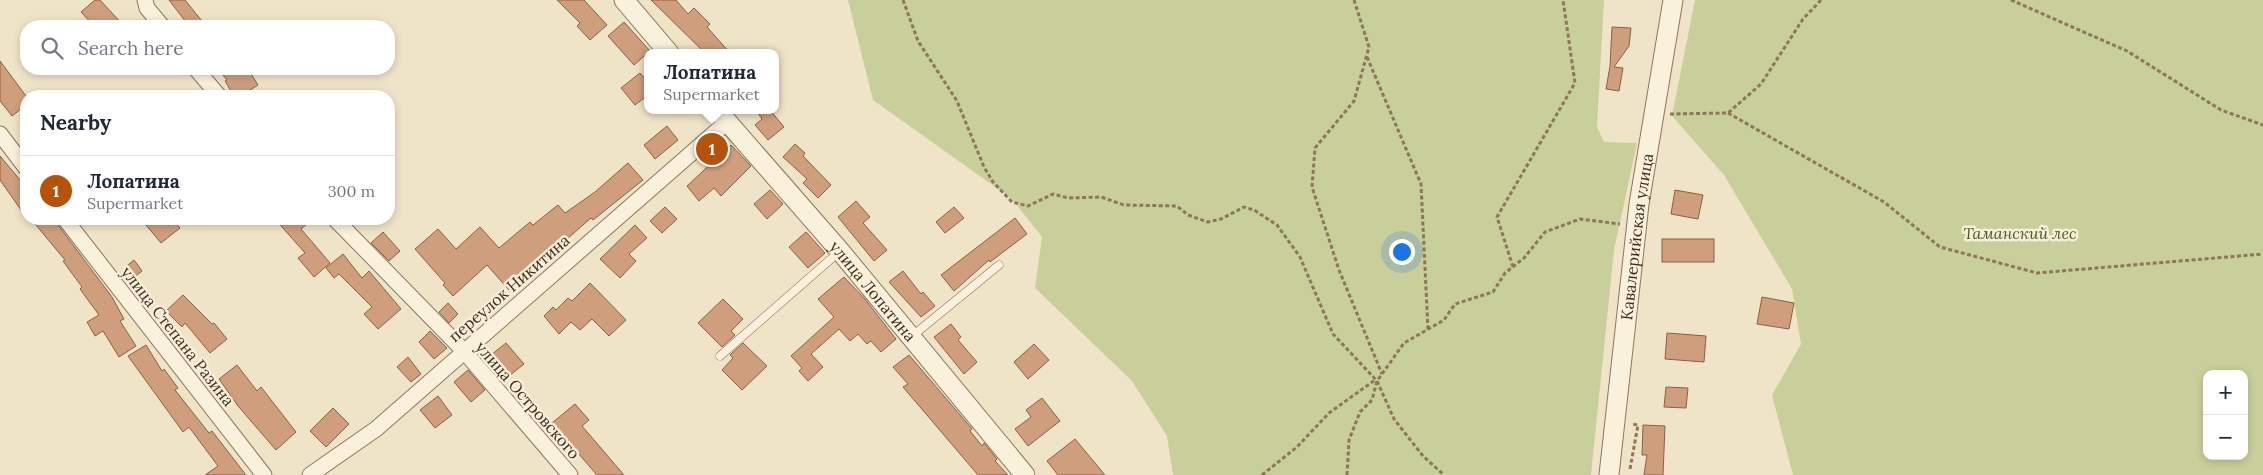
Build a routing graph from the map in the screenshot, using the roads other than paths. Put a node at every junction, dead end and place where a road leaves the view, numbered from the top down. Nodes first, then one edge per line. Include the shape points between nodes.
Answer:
1 (145, 0) edge
2 (624, 0) edge
3 (1673, 0) edge
4 (157, 20) edge
5 (665, 49) edge
6 (201, 75) edge
7 (214, 90) edge
8 (722, 116) edge
9 (0, 134) edge
10 (20, 160) edge
11 (70, 225) edge
12 (341, 225) edge
13 (840, 251) junction
14 (999, 265) dead end
15 (911, 337) junction
16 (463, 350) junction
17 (720, 356) dead end
18 (264, 475) edge
19 (310, 475) edge
20 (570, 475) edge
21 (1025, 475) edge
22 (1609, 475) edge

1 - 4 street
2 - 5 street
3 - 22 street, Кавалерийская улица via 1639,204
6 - 7 street
8 - 13 street, улица Лопатина
8 - 16 street, переулок Никитина
9 - 10 street
11 - 18 street, улица Степана Разина
12 - 16 street, улица Островского
13 - 15 street, улица Лопатина
13 - 17 lane
14 - 15 lane
15 - 21 street, улица Лопатина
16 - 19 street, переулок Никитина via 376,429
16 - 20 street, улица Островского

